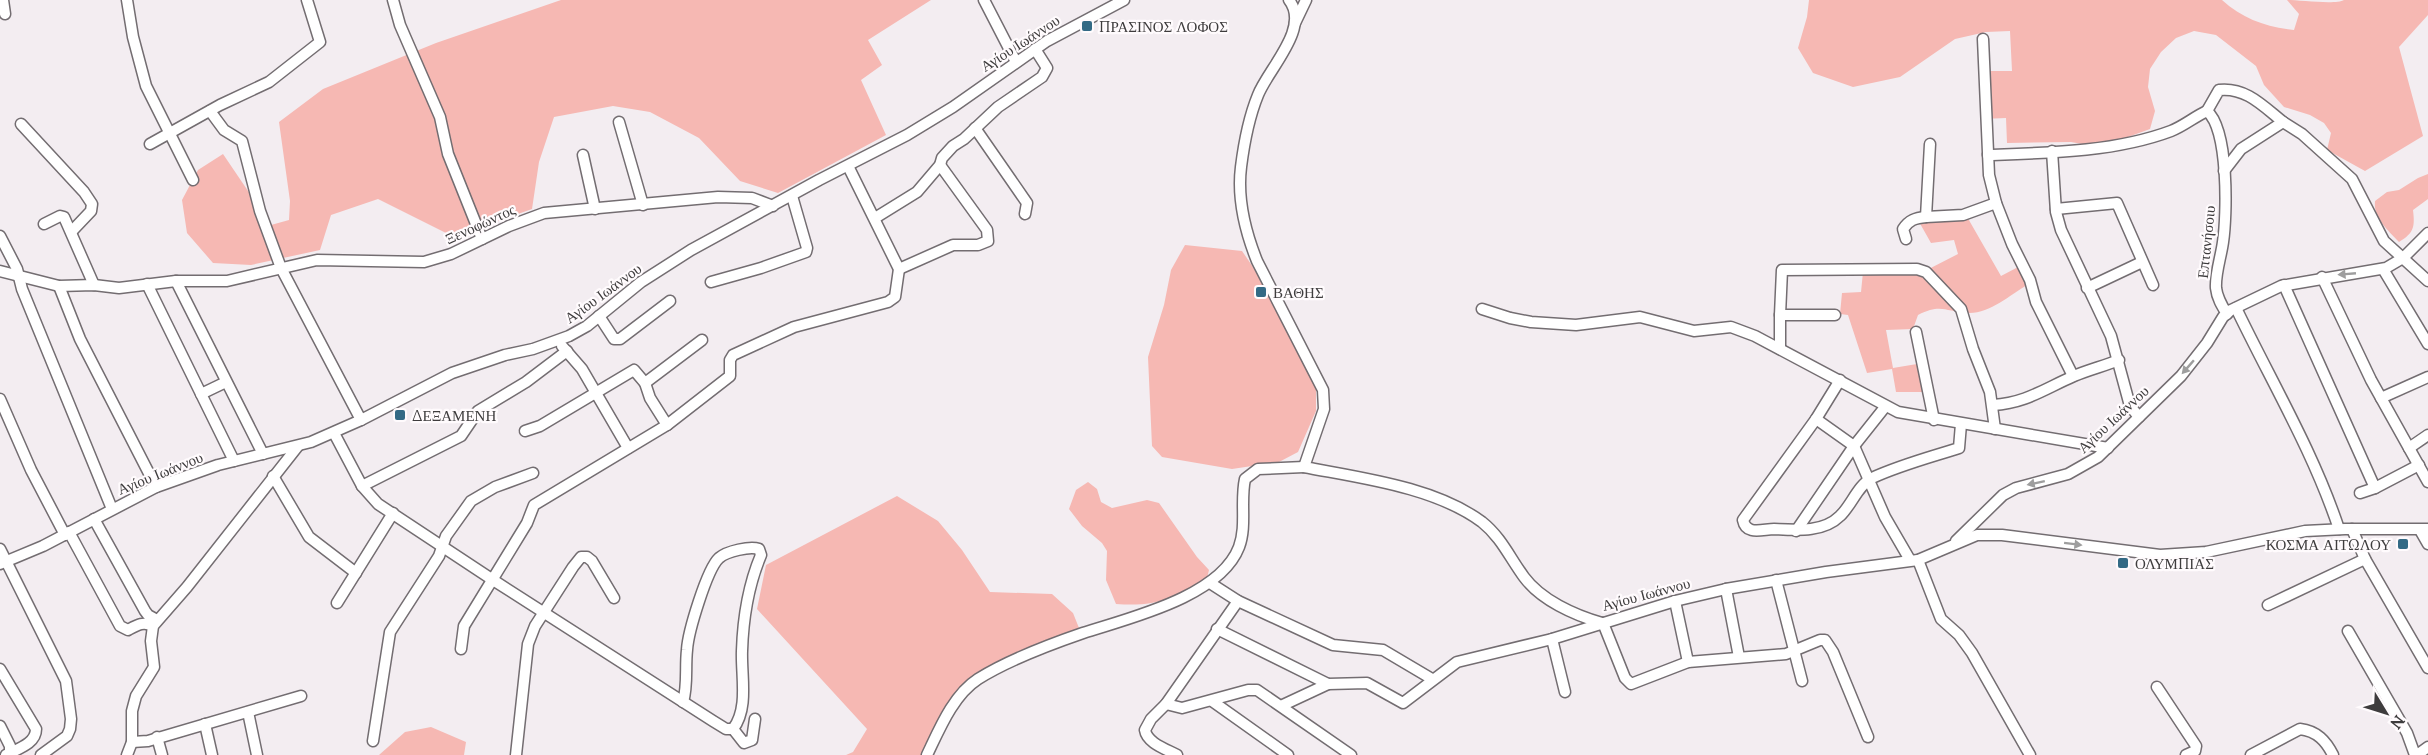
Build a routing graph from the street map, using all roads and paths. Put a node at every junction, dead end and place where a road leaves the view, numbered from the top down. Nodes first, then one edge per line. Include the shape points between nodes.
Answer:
1 (3, 0) edge
2 (127, 0) edge
3 (307, 0) edge
4 (393, 0) edge
5 (984, 0) edge
6 (1124, 0) edge
7 (1289, 0) edge
8 (1306, 0) edge
9 (5, 14) dead end
10 (1295, 23) junction
11 (1983, 39) dead end
12 (1035, 49) junction
13 (1016, 62) junction
14 (210, 111) junction
15 (2207, 111) junction
16 (619, 122) dead end
17 (2283, 122) junction
18 (21, 124) dead end
19 (975, 128) junction
20 (170, 134) junction
21 (150, 144) dead end
22 (1930, 144) dead end
23 (2052, 151) junction
24 (1988, 155) junction
25 (583, 156) dead end
26 (940, 165) junction
27 (848, 166) junction
28 (2224, 171) junction
29 (193, 180) dead end
30 (792, 196) junction
31 (1996, 203) junction
32 (643, 205) junction
33 (773, 206) junction
34 (595, 208) junction
35 (2056, 209) junction
36 (1025, 214) dead end
37 (1926, 217) junction
38 (875, 219) junction
39 (44, 224) dead end
40 (72, 231) junction
41 (2428, 233) edge
42 (0, 236) edge
43 (482, 239) junction
44 (1906, 239) dead end
45 (2403, 258) junction
46 (2142, 262) junction
47 (281, 268) junction
48 (899, 269) junction
49 (2383, 269) junction
50 (0, 271) edge
51 (19, 277) junction
52 (2322, 277) junction
53 (176, 281) junction
54 (711, 282) dead end
55 (2428, 282) edge
56 (147, 284) junction
57 (94, 285) junction
58 (2152, 285) dead end
59 (2284, 285) junction
60 (59, 286) junction
61 (2087, 288) junction
62 (670, 302) dead end
63 (1482, 309) dead end
64 (2232, 310) junction
65 (1780, 315) junction
66 (1835, 315) dead end
67 (599, 316) junction
68 (1916, 332) dead end
69 (702, 340) dead end
70 (557, 342) junction
71 (2428, 344) edge
72 (1780, 349) junction
73 (567, 351) junction
74 (2119, 360) junction
75 (2073, 376) junction
76 (2428, 376) edge
77 (1839, 380) junction
78 (226, 382) junction
79 (645, 383) junction
80 (596, 392) junction
81 (201, 394) junction
82 (2381, 398) junction
83 (0, 399) edge
84 (1993, 405) junction
85 (1885, 407) junction
86 (2139, 417) junction
87 (1816, 419) junction
88 (362, 420) junction
89 (1935, 420) junction
90 (1961, 424) junction
91 (667, 425) junction
92 (1995, 429) junction
93 (525, 431) dead end
94 (334, 433) junction
95 (2428, 435) edge
96 (297, 446) junction
97 (1854, 446) junction
98 (628, 448) junction
99 (2108, 448) junction
100 (2409, 448) junction
101 (263, 454) junction
102 (234, 461) junction
103 (2419, 465) junction
104 (1304, 467) junction
105 (533, 473) dead end
106 (273, 476) junction
107 (1869, 479) junction
108 (2428, 482) edge
109 (362, 486) junction
110 (156, 487) junction
111 (2375, 488) junction
112 (2360, 493) dead end
113 (112, 509) junction
114 (393, 513) junction
115 (94, 519) junction
116 (2339, 529) junction
117 (2352, 529) junction
118 (2424, 530) edge
119 (1796, 531) junction
120 (67, 534) junction
121 (1954, 544) junction
122 (2428, 544) edge
123 (442, 547) junction
124 (0, 549) edge
125 (2365, 559) junction
126 (1914, 560) junction
127 (3, 563) edge
128 (356, 573) junction
129 (493, 580) junction
130 (1776, 580) junction
131 (1210, 583) junction
132 (1726, 589) junction
133 (614, 598) dead end
134 (1238, 601) junction
135 (1675, 601) junction
136 (337, 603) dead end
137 (2268, 605) dead end
138 (544, 612) junction
139 (155, 623) junction
140 (1603, 623) junction
141 (1217, 629) junction
142 (2348, 631) dead end
143 (1551, 639) junction
144 (461, 649) dead end
145 (1793, 651) junction
146 (1739, 657) junction
147 (1688, 662) junction
148 (2428, 668) edge
149 (0, 669) edge
150 (1432, 679) junction
151 (1802, 681) dead end
152 (1328, 684) junction
153 (2157, 687) dead end
154 (1564, 692) dead end
155 (301, 696) dead end
156 (1212, 701) junction
157 (683, 702) junction
158 (1166, 704) junction
159 (1283, 705) junction
160 (248, 712) junction
161 (754, 719) dead end
162 (205, 724) junction
163 (0, 726) edge
164 (733, 729) junction
165 (157, 737) junction
166 (1868, 737) dead end
167 (373, 741) dead end
168 (132, 742) junction
169 (2428, 747) edge
170 (8, 754) edge
171 (41, 755) edge
172 (128, 755) edge
173 (162, 755) edge
174 (212, 755) edge
175 (257, 755) edge
176 (516, 755) edge
177 (927, 755) edge
178 (1177, 755) edge
179 (1288, 755) edge
180 (1351, 755) edge
181 (2030, 755) edge
182 (2186, 755) edge
183 (2251, 755) edge
184 (2333, 755) edge
185 (2416, 755) edge

1 - 9 street
2 - 20 street via 146,86
3 - 14 street via 320,42 269,82
4 - 43 street via 400,26 440,117 448,154
5 - 13 street
6 - 12 street, Αγίου Ιωάννου
7 - 10 street
8 - 10 street
10 - 104 street via 1288,44 1257,96 1246,140 1240,193 1248,240 1323,390 1324,409
11 - 24 street
12 - 13 street, Αγίου Ιωάννου
12 - 19 street via 1046,73
13 - 27 street, Αγίου Ιωάννου via 954,107
14 - 20 street
14 - 47 street via 224,130 242,141 260,211
15 - 17 street via 2219,90 2229,89 2259,100
15 - 23 street via 2187,124 2145,140
15 - 28 street, Επτανήσοιυ via 2217,130
16 - 32 street
17 - 28 street via 2241,149
17 - 45 street via 2352,179 2378,232
18 - 40 street via 92,204 92,211
19 - 26 street via 946,152
19 - 36 street via 1027,204
20 - 21 street
20 - 29 street
22 - 37 street
23 - 24 street
23 - 35 street
24 - 31 street
25 - 34 street
26 - 38 street via 917,192
26 - 48 street via 987,230 988,241 953,245
27 - 30 street, Αγίου Ιωάννου
27 - 38 street
28 - 64 street, Επτανήσοιυ via 2225,222 2215,286 2220,303
30 - 33 street, Αγίου Ιωάννου
30 - 54 street via 806,252
31 - 37 street via 1963,215
31 - 75 street via 2036,302
32 - 33 street, Ξενοφώντος via 734,197 752,198
32 - 34 street, Ξενοφώντος
33 - 67 street, Αγίου Ιωάννου via 691,250
34 - 43 street, Ξενοφώντος via 534,216
35 - 46 street via 2117,203
35 - 61 street via 2061,230
37 - 44 street via 1906,223
38 - 48 street
39 - 40 street via 63,217
40 - 57 street
41 - 45 street, Αγίου Ιωάννου
42 - 51 street
43 - 47 street, Ξενοφώντος via 424,262 317,260
45 - 49 street, Αγίου Ιωάννου
45 - 55 street
46 - 58 street
46 - 61 street
47 - 53 street, Ξενοφώντος via 227,280
47 - 88 street
48 - 91 street via 892,300 794,327 733,355 730,376
49 -> 52 street, Αγίου Ιωάννου
49 - 71 street
50 - 51 street, Ξενοφώντος
51 - 60 street, Ξενοφώντος
51 - 113 street
52 - 59 street, Αγίου Ιωάννου
52 - 82 street
53 - 56 street, Ξενοφώντος
53 - 78 street
56 - 57 street, Ξενοφώντος via 120,288
56 - 81 street
57 - 60 street, Ξενοφώντος
59 - 64 street, Αγίου Ιωάννου
59 - 111 street
60 - 110 street via 80,339
61 - 74 street
62 - 67 street via 620,339 610,336
63 - 72 street via 1531,322 1576,325 1640,317 1694,332 1731,327
64 -> 86 street, Αγίου Ιωάννου via 2193,361
64 - 116 street, Επτανήσοιυ via 2300,432
65 - 66 street
65 - 72 street
65 - 84 street via 1782,270 1921,269 1961,309
67 - 70 street, Αγίου Ιωάννου
68 - 89 street
69 - 79 street
70 - 73 street
70 - 88 street, Αγίου Ιωάννου via 452,373
72 - 77 street
73 - 80 street
73 - 109 street via 478,411 461,436
74 - 75 street
74 - 86 street via 2130,406
75 - 84 street via 2030,398
76 - 82 street
77 - 85 street
77 - 87 street
78 - 81 street
78 - 101 street
79 - 80 street via 634,370
79 - 91 street
80 - 93 street
80 - 98 street
81 - 102 street
82 - 100 street
83 - 120 street via 31,470
84 - 92 street
85 - 89 street
85 - 97 street
86 - 99 street, Αγίου Ιωάννου
87 - 97 street
87 - 119 street via 1743,520 1753,531
88 - 94 street, Αγίου Ιωάννου
89 - 90 street
90 - 92 street
90 - 107 street via 1959,447
91 - 98 street
92 - 99 street
94 - 96 street, Αγίου Ιωάννου
94 - 109 street
95 - 100 street
96 - 101 street, Αγίου Ιωάννου
96 - 106 street
97 - 107 street
97 - 119 street
98 - 129 street via 534,505
99 -> 121 street, Αγίου Ιωάννου via 2084,467 2003,495
100 - 103 street
101 - 102 street, Αγίου Ιωάννου
102 - 110 street, Αγίου Ιωάννου
103 - 108 street
103 - 111 street
104 - 131 street, Αγίου Ιωάννου via 1258,469 1245,479 1239,548
104 - 140 street, Αγίου Ιωάννου via 1379,482 1450,503 1485,524 1522,576 1537,590 1560,606
105 - 123 street via 471,501
106 - 128 street via 309,537
106 - 139 street
107 - 119 street via 1832,522
107 - 126 street via 1885,517
109 - 114 street via 378,504
110 - 113 street, Αγίου Ιωάννου
111 - 112 street
113 - 115 street, Αγίου Ιωάννου
114 - 123 street
114 - 128 street
115 - 120 street, Αγίου Ιωάννου
115 - 139 street
116 - 117 street
121 -> 116 street via 1977,535 2002,535 2160,555
117 - 118 street
117 - 125 street
118 - 122 street
120 - 127 street, Αγίου Ιωάννου
120 - 139 street via 120,626 128,630
121 - 126 street, Αγίου Ιωάννου
123 - 129 street
123 - 167 street via 390,632
124 - 127 street
125 - 137 street
125 - 148 street
126 - 130 street, Αγίου Ιωάννου
126 - 181 street via 1941,619 1972,653
127 - 171 street via 62,671 68,692 70,729 67,736
128 - 136 street
129 - 138 street
129 - 144 street via 464,626
130 - 132 street, Αγίου Ιωάννου
130 - 145 street
131 - 134 street
131 - 177 street, Αγίου Ιωάννου via 1175,602 1081,634 976,680 958,699
132 - 135 street, Αγίου Ιωάννου
132 - 146 street
133 - 138 street via 592,561 581,557
134 - 141 street
134 - 150 street via 1333,645 1383,650
135 - 140 street, Αγίου Ιωάννου
135 - 147 street
138 - 157 street
138 - 176 street via 528,644
139 - 168 street via 151,641 154,667 136,696
140 - 143 street
140 - 147 street via 1630,684
141 - 152 street
141 - 158 street
142 - 185 street
143 - 150 street via 1457,663
143 - 154 street
145 - 146 street
145 - 151 street
145 - 166 street via 1820,640 1828,642
146 - 147 street
149 - 170 street via 36,729 31,741
150 - 152 street via 1403,703 1367,683
152 - 159 street
153 - 182 street via 2196,746 2195,751
155 - 160 street
156 - 158 street via 1182,708
156 - 159 street via 1257,690
156 - 179 street
157 - 164 street via 726,729
157 - 164 street via 687,648 714,564 726,554 759,549 762,555 750,584 745,616 741,712
158 - 178 street via 1145,730 1146,737
159 - 180 street
160 - 162 street
160 - 175 street
161 - 164 street via 749,743 738,738
162 - 165 street
162 - 174 street
163 - 170 street via 8,740
165 - 168 street
165 - 173 street
168 - 172 street
169 - 185 street
183 - 184 street via 2300,729 2315,733

